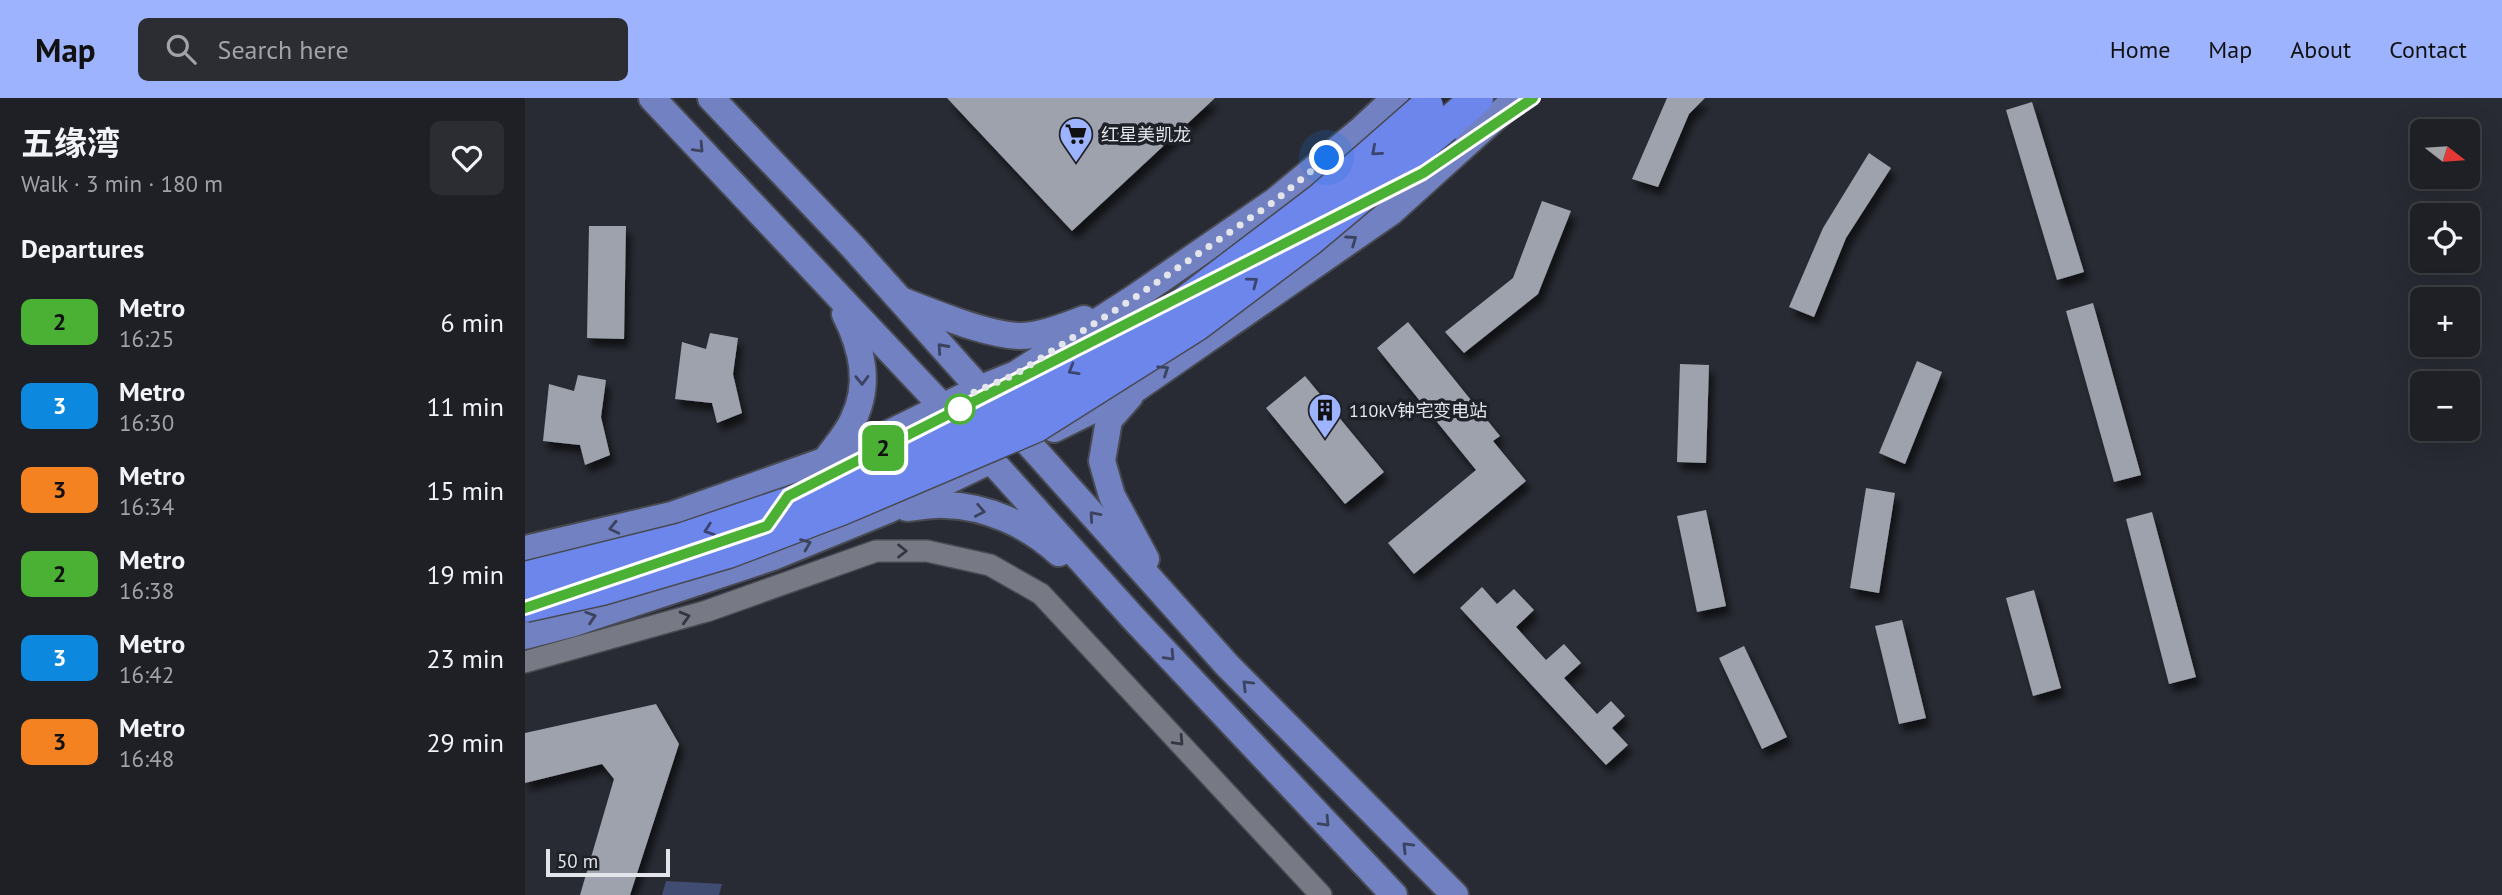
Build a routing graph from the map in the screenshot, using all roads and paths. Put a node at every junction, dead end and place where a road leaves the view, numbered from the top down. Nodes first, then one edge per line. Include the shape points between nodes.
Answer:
1 (652, 98) edge
2 (711, 98) edge
3 (1395, 98) edge
4 (1477, 98) edge
5 (1517, 98) edge
6 (1436, 110) edge
7 (836, 293) junction
8 (1134, 298) junction
9 (899, 300) junction
10 (1137, 388) junction
11 (979, 389) junction
12 (943, 407) junction
13 (1029, 441) junction
14 (991, 460) junction
15 (825, 461) junction
16 (888, 510) junction
17 (525, 549) edge
18 (525, 578) edge
19 (1170, 604) junction
20 (525, 606) edge
21 (1135, 620) junction
22 (525, 635) edge
23 (525, 662) edge
24 (1321, 895) edge
25 (1394, 895) edge
26 (1455, 895) edge

1 -> 7 main road
2 - 9 main road
3 - 8 main road via 1275,201
4 - 6 highway
10 -> 5 main road via 1391,212
6 -> 18 highway, bridge via 1175,310 1000,412 825,491 683,539
20 -> 6 highway, bridge via 727,552 1036,426 1196,325 1309,240
7 - 12 main road
7 -> 15 main road via 859,341 865,387 853,421
8 - 9 main road via 1065,327 1020,336 976,327
8 - 11 main road via 1016,374
11 -> 9 main road
10 - 13 main road
10 - 19 main road via 1109,420 1102,461 1112,496
11 - 12 main road
11 - 13 main road
12 - 14 main road
12 - 15 main road
13 - 14 main road
19 -> 13 main road
14 - 16 main road
14 - 21 main road
15 -> 17 main road via 672,515
16 -> 21 main road via 946,505 1002,515 1046,541
22 -> 16 main road via 773,557
26 -> 19 main road
21 -> 25 main road
23 -> 24 street via 706,611 876,551 927,551 990,565 1041,594

